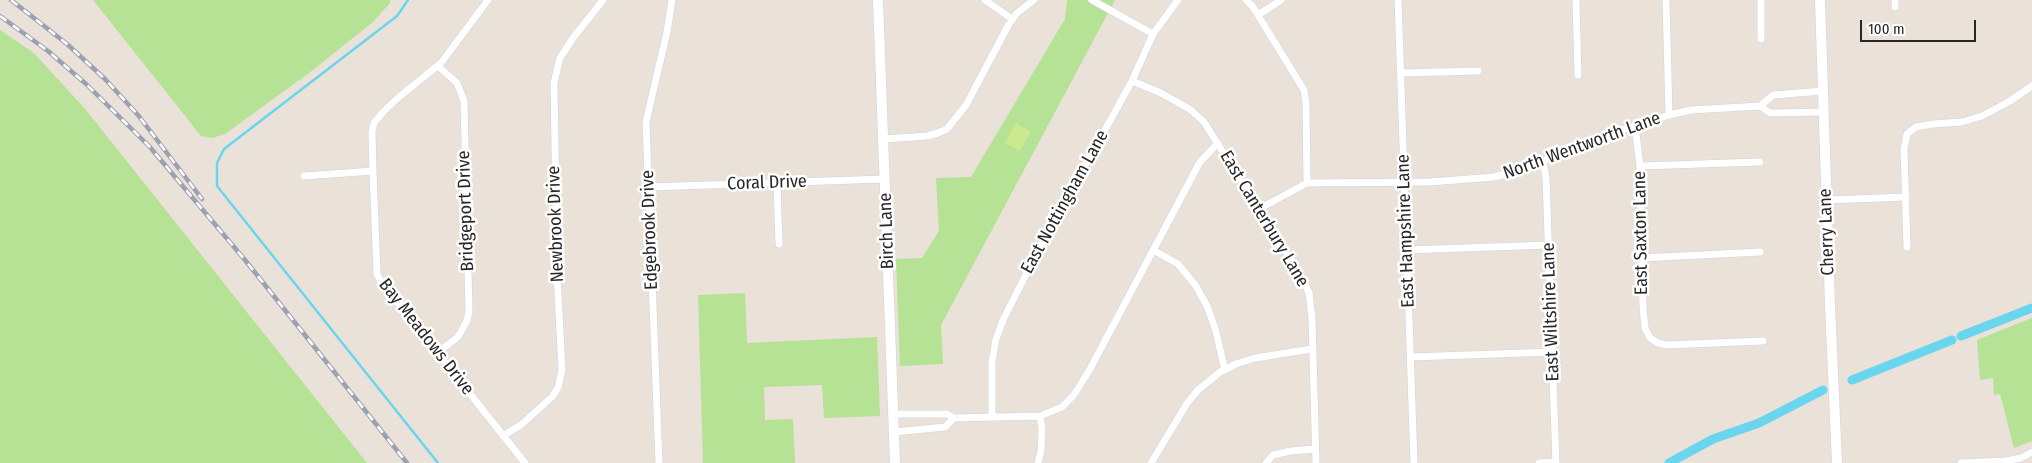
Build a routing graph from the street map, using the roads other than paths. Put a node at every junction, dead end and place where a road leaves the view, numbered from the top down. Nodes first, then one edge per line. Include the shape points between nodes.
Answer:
1 (488, 0) edge
2 (603, 0) edge
3 (672, 0) edge
4 (878, 0) edge
5 (985, 0) edge
6 (1034, 0) edge
7 (1092, 0) edge
8 (1178, 0) edge
9 (1246, 0) edge
10 (1280, 0) edge
11 (1398, 0) edge
12 (1576, 0) edge
13 (1666, 0) edge
14 (1761, 0) edge
15 (1820, 0) edge
16 (1258, 15) junction
17 (1012, 19) junction
18 (1153, 34) junction
19 (1761, 39) dead end
20 (438, 66) junction
21 (1478, 71) dead end
22 (1401, 73) junction
23 (1578, 74) dead end
24 (1132, 81) junction
25 (2032, 86) edge
26 (1823, 91) junction
27 (1760, 106) junction
28 (1824, 112) junction
29 (1669, 115) junction
30 (1635, 126) junction
31 (884, 139) junction
32 (1218, 144) junction
33 (1543, 161) junction
34 (1760, 162) dead end
35 (1640, 166) junction
36 (373, 171) junction
37 (304, 176) dead end
38 (886, 179) junction
39 (1405, 182) junction
40 (777, 183) junction
41 (1307, 183) junction
42 (649, 187) junction
43 (1906, 197) junction
44 (1826, 200) junction
45 (1259, 209) junction
46 (779, 244) dead end
47 (1548, 245) junction
48 (1907, 247) dead end
49 (1153, 250) junction
50 (1407, 250) junction
51 (1760, 252) dead end
52 (1641, 258) junction
53 (1763, 341) dead end
54 (1312, 348) junction
55 (1552, 352) junction
56 (437, 353) junction
57 (1411, 357) junction
58 (1225, 370) junction
59 (893, 414) junction
60 (1040, 416) junction
61 (992, 417) junction
62 (954, 418) junction
63 (894, 432) junction
64 (504, 436) junction
65 (1315, 449) junction
66 (2032, 452) edge
67 (525, 463) edge
68 (659, 463) edge
69 (895, 463) edge
70 (1038, 463) edge
71 (1151, 463) edge
72 (1266, 463) edge
73 (1316, 463) edge
74 (1414, 463) edge
75 (1538, 463) edge
76 (1556, 463) edge
77 (1837, 463) edge
78 (1961, 463) edge

1 - 20 street, Bay Meadows Drive
2 - 64 street, Newbrook Drive via 560,58 554,84 562,370 558,388 522,424
3 - 42 street, Edgebrook Drive via 646,122
4 - 31 street, Birch Lane
5 - 17 street
6 - 17 street
7 - 18 street
8 - 18 street, East Nottingham Lane
9 - 16 street
10 - 16 street
11 - 22 street, East Hampshire Lane
12 - 23 street
13 - 29 street
14 - 19 street
15 - 26 street, Cherry Lane
16 - 41 street via 1304,90
17 - 31 street via 966,106 947,129 927,136
18 - 24 street, East Nottingham Lane
20 - 36 street, Bay Meadows Drive via 382,112 374,123
20 - 56 street, Bridgeport Drive via 457,83 464,101 469,311 458,337
21 - 22 street
22 - 39 street, East Hampshire Lane
24 - 32 street, East Canterbury Lane via 1191,110 1204,122
24 - 61 street, East Nottingham Lane via 1004,318 992,362
25 - 43 street via 1982,116 1962,122 1916,127 1908,134 1904,149
26 - 27 street, North Wentworth Lane via 1774,95
26 - 28 street, Cherry Lane
27 - 28 street, North Wentworth Lane via 1770,113
27 - 29 street, North Wentworth Lane via 1691,110
28 - 44 street, Cherry Lane
29 - 30 street, North Wentworth Lane
30 - 33 street, North Wentworth Lane
30 - 35 street, East Saxton Lane
31 - 38 street, Birch Lane
32 - 45 street, East Canterbury Lane
32 - 49 street via 1200,162
33 - 39 street, North Wentworth Lane via 1494,177
33 - 47 street, East Wiltshire Lane
34 - 35 street
35 - 52 street, East Saxton Lane
36 - 37 street
36 - 56 street, Bay Meadows Drive via 377,274
38 - 40 street, Coral Drive
38 - 59 street, Birch Lane
39 - 41 street, North Wentworth Lane
39 - 50 street, East Hampshire Lane
40 - 42 street, Coral Drive
40 - 46 street
41 - 45 street, North Wentworth Lane
42 - 68 street, Edgebrook Drive
43 - 44 street
43 - 48 street
44 - 77 street, Cherry Lane
45 - 54 street, East Canterbury Lane via 1309,293
47 - 50 street
47 - 55 street, East Wiltshire Lane
49 - 58 street via 1178,264 1196,286 1212,320
49 - 60 street via 1074,395 1062,406
50 - 57 street, East Hampshire Lane
51 - 52 street
52 - 53 street, East Saxton Lane via 1645,328 1650,338 1667,345
54 - 58 street via 1256,358
54 - 65 street, East Canterbury Lane
55 - 57 street
55 - 76 street, East Wiltshire Lane
56 - 64 street, Bay Meadows Drive
57 - 74 street, East Hampshire Lane
58 - 71 street via 1198,390 1188,402
59 - 62 street via 947,414
59 - 63 street, Birch Lane
60 - 61 street
60 - 70 street via 1042,429
61 - 62 street
62 - 63 street via 945,427
63 - 69 street, Birch Lane
64 - 67 street, Bay Meadows Drive
65 - 72 street via 1273,455
65 - 73 street, East Canterbury Lane
66 - 78 street via 2006,461
75 - 76 street

